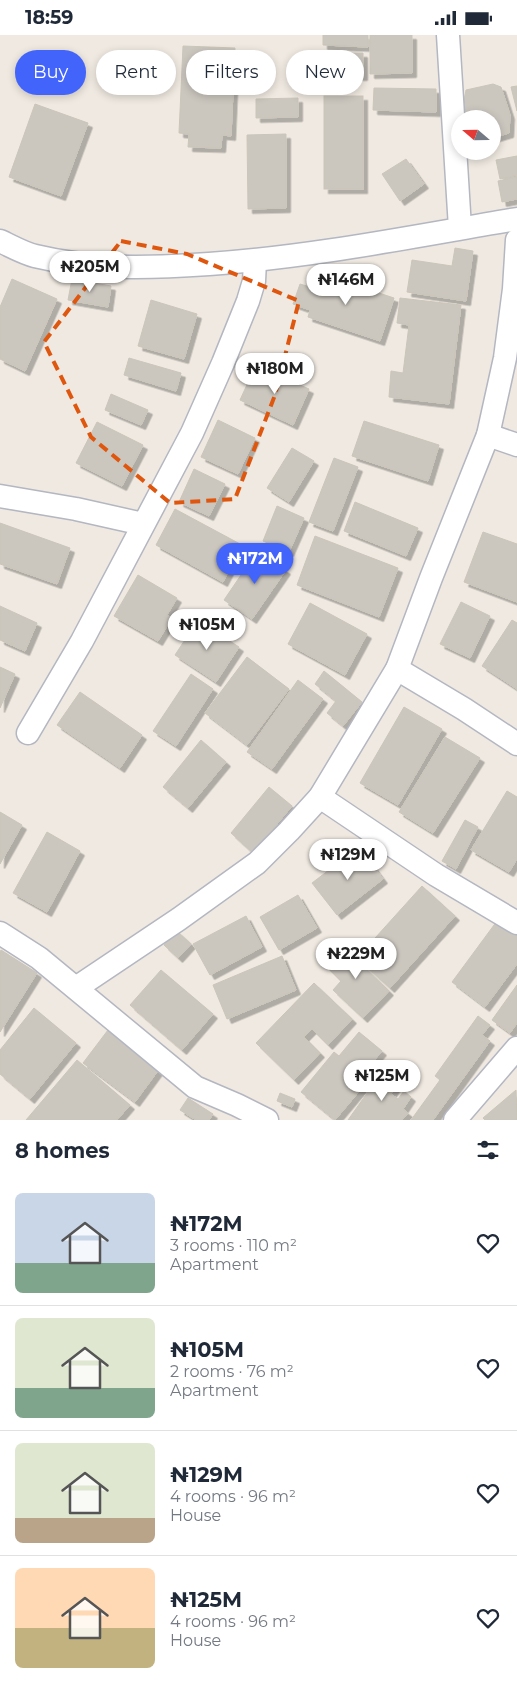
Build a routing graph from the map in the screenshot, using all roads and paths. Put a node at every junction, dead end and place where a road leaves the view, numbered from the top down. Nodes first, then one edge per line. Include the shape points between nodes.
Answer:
1 (448, 35) edge
2 (517, 219) edge
3 (460, 228) junction
4 (517, 240) edge
5 (0, 241) edge
6 (255, 261) junction
7 (488, 435) junction
8 (517, 445) edge
9 (0, 496) edge
10 (143, 524) junction
11 (397, 669) junction
12 (28, 733) dead end
13 (517, 744) edge
14 (320, 797) junction
15 (517, 923) edge
16 (0, 933) edge
17 (76, 988) junction
18 (517, 1048) edge
19 (267, 1120) edge
20 (455, 1120) edge

1 - 3 street
2 - 3 street
3 - 6 street
4 - 7 street via 505,357
5 - 6 street via 33,256 91,266 154,268
6 - 10 street via 248,301 223,363 192,433
7 - 8 street
7 - 11 street
9 - 10 street
10 - 12 street via 82,641
11 - 13 street
11 - 14 street
14 - 15 street via 450,884
14 - 17 street via 257,863
16 - 17 street via 39,958
17 - 19 street via 195,1087
18 - 20 street

